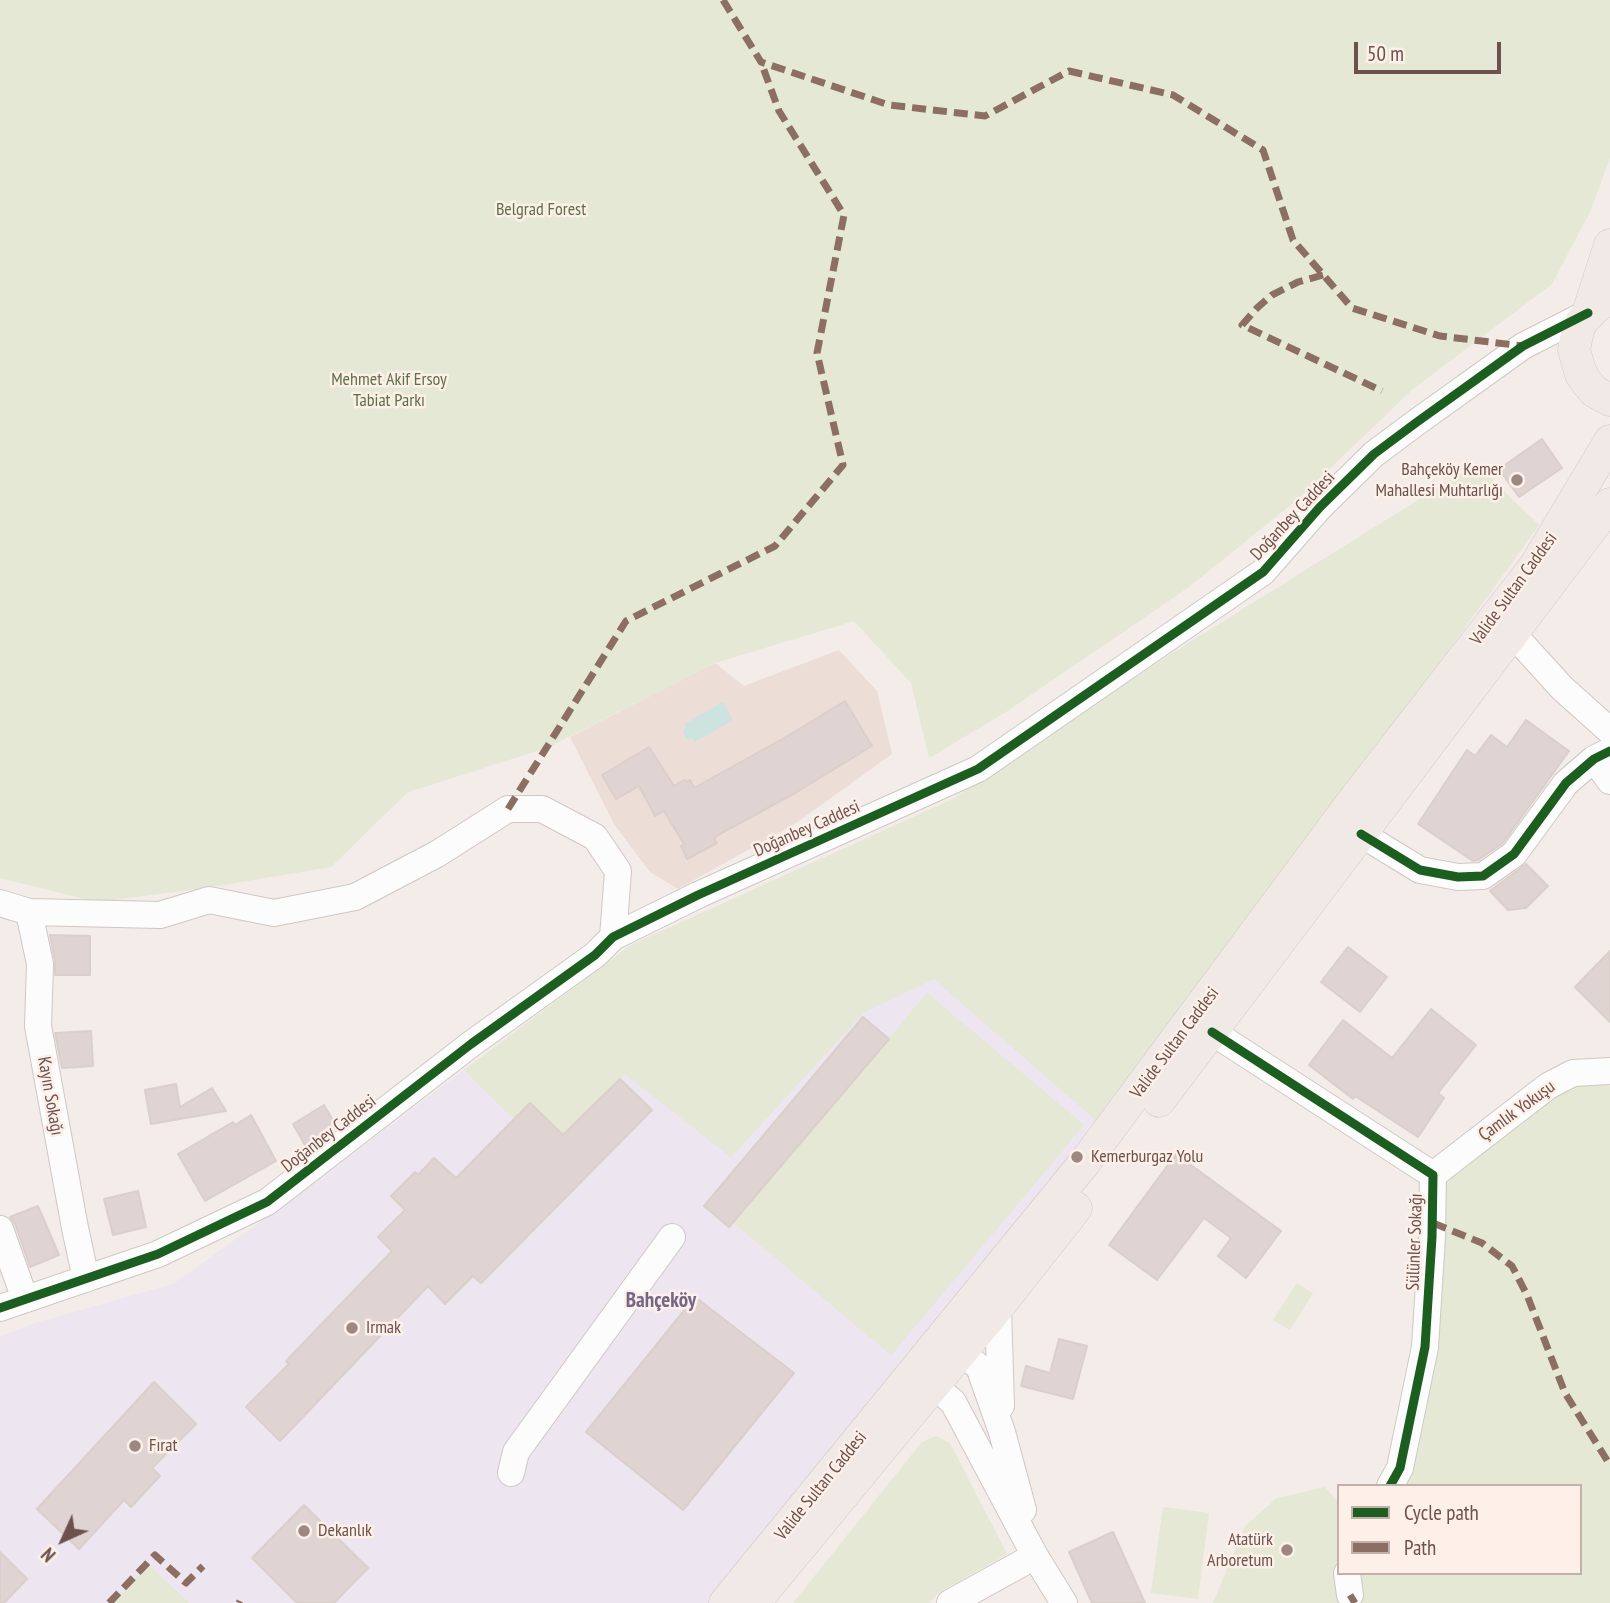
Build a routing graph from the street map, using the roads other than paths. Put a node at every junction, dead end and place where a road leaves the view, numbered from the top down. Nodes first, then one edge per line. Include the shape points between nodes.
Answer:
1 (1610, 245) edge
2 (1599, 306) edge
3 (1523, 346) junction
4 (1591, 381) edge
5 (1604, 452) edge
6 (1607, 516) edge
7 (1513, 633) junction
8 (1610, 731) edge
9 (1602, 755) edge
10 (1610, 781) edge
11 (1361, 834) junction
12 (0, 903) edge
13 (29, 912) junction
14 (613, 937) junction
15 (1212, 1032) junction
16 (1610, 1070) edge
17 (1433, 1175) junction
18 (0, 1229) edge
19 (672, 1237) dead end
20 (86, 1279) junction
21 (25, 1300) junction
22 (998, 1307) junction
23 (0, 1308) edge
24 (947, 1350) junction
25 (933, 1385) junction
26 (1002, 1432) junction
27 (511, 1473) dead end
28 (1391, 1484) edge
29 (1035, 1556) junction
30 (725, 1603) edge
31 (754, 1603) edge
32 (950, 1603) edge
33 (1064, 1603) edge

1 - 2 main road, Valide Sultan Caddesi
2 - 3 street, Doğanbey Caddesi
2 - 4 main road, Valide Sultan Caddesi via 1578,330 1574,350
3 - 4 street via 1547,348
3 - 14 street, Doğanbey Caddesi via 1374,454 1263,572 978,769
4 - 5 main road, Valide Sultan Caddesi
5 - 24 main road, Valide Sultan Caddesi via 1535,566 1350,805
6 - 7 main road, Valide Sultan Caddesi
7 - 8 street via 1562,688
7 - 11 main road, Valide Sultan Caddesi
9 - 10 street
9 - 11 street via 1566,783 1514,854 1483,876 1420,870
11 - 15 main road, Valide Sultan Caddesi
12 - 13 street
13 - 14 street via 160,915 209,900 274,913 355,897 438,854 508,809 542,809 596,837 618,871
13 - 20 street, Kayın Sokağı via 40,964 38,1026
14 - 20 street, Doğanbey Caddesi via 267,1202 158,1254
15 - 17 street, Sülünler Sokağı
15 - 22 main road, Valide Sultan Caddesi
16 - 17 street, Çamlık Yokuşu via 1573,1073 1548,1086
17 - 28 street, Sülünler Sokağı via 1425,1347 1400,1468
18 - 21 street
19 - 27 street via 516,1452
20 - 21 street, Doğanbey Caddesi
21 - 23 street, Doğanbey Caddesi
22 - 24 main road, Valide Sultan Caddesi
22 - 26 street
24 - 25 main road, Valide Sultan Caddesi
24 - 26 street via 979,1367
24 - 30 main road, Valide Sultan Caddesi
25 - 29 street via 953,1402
25 - 31 main road, Valide Sultan Caddesi
26 - 29 street
29 - 32 street
29 - 33 street

